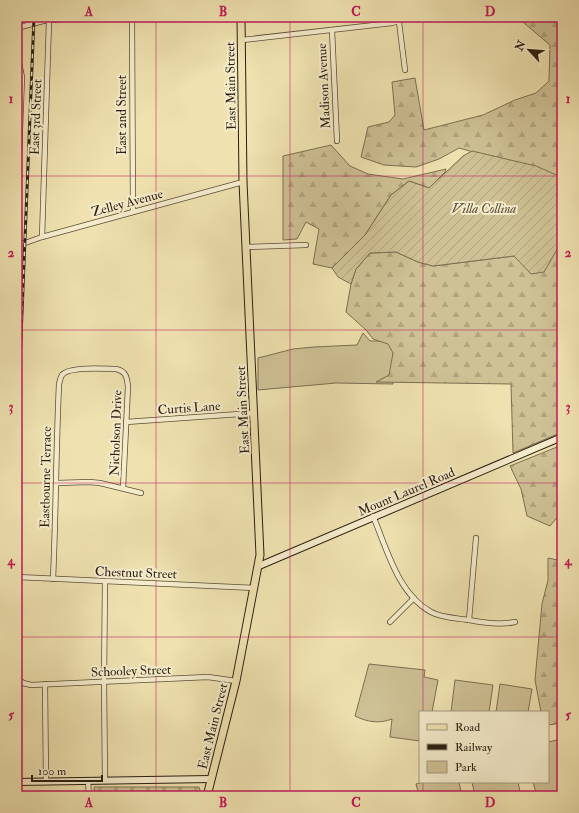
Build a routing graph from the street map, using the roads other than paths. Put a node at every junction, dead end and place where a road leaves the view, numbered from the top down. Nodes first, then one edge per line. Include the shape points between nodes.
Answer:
1 (82, 17) edge
2 (132, 17) edge
3 (241, 17) edge
4 (383, 17) edge
5 (411, 17) edge
6 (43, 19) edge
7 (49, 21) junction
8 (399, 22) junction
9 (384, 24) junction
10 (17, 28) edge
11 (332, 30) junction
12 (242, 40) junction
13 (17, 54) edge
14 (405, 70) dead end
15 (19, 125) edge
16 (337, 141) dead end
17 (243, 182) junction
18 (17, 211) edge
19 (133, 212) junction
20 (42, 237) junction
21 (17, 244) edge
22 (306, 245) dead end
23 (246, 247) junction
24 (62, 375) joint
25 (254, 413) junction
26 (126, 422) junction
27 (562, 437) edge
28 (57, 483) junction
29 (123, 488) junction
30 (141, 493) dead end
31 (373, 516) junction
32 (476, 538) dead end
33 (259, 566) junction
34 (18, 577) edge
35 (53, 579) junction
36 (105, 581) junction
37 (255, 588) junction
38 (414, 598) junction
39 (469, 620) junction
40 (17, 622) edge
41 (390, 622) dead end
42 (515, 622) dead end
43 (17, 677) edge
44 (236, 681) junction
45 (104, 682) junction
46 (45, 684) junction
47 (211, 779) junction
48 (105, 780) junction
49 (46, 781) junction
50 (88, 781) junction
51 (17, 782) edge
52 (89, 796) edge
53 (208, 796) edge

1 - 7 street
2 - 19 street, East 2nd Street
3 - 12 main road, East Main Street
4 - 9 street
5 - 8 street
6 - 7 street
6 - 10 street
7 - 20 street, East 3rd Street
8 - 9 street
8 - 14 street
9 - 11 street
11 - 12 street
11 - 16 street, Madison Avenue
12 - 17 main road, East Main Street
13 - 15 street, East 3rd Street via 22,77
15 - 18 street, East 3rd Street
17 - 19 street, Zelley Avenue
17 - 23 main road, East Main Street
19 - 20 street, Zelley Avenue
20 - 21 street, Zelley Avenue via 25,244
22 - 23 street
23 - 25 main road, East Main Street
24 - 26 street, Nicholson Drive via 74,370 122,370 128,382
24 - 28 street, Eastbourne Terrace via 56,448
25 - 26 street, Curtis Lane
25 - 33 main road, East Main Street
26 - 29 street, Nicholson Drive
27 - 31 main road, Mount Laurel Road
28 - 29 street, Nicholson Drive via 89,482
28 - 35 street, Eastbourne Terrace
29 - 30 street, Nicholson Drive
31 - 33 main road, Mount Laurel Road
31 - 38 street via 400,579
32 - 39 street
33 - 37 main road, East Main Street
34 - 35 street, Chestnut Street
34 - 40 street
35 - 36 street, Chestnut Street
36 - 37 street, Chestnut Street
36 - 45 street
37 - 44 main road, East Main Street
38 - 39 street via 432,612
38 - 41 street
39 - 42 street via 502,624
43 - 46 street, Schooley Street via 27,685
44 - 45 street, Schooley Street via 208,677
44 - 47 main road, East Main Street
45 - 46 street, Schooley Street
45 - 48 street
46 - 49 street
47 - 48 main road
47 - 53 main road, East Main Street
48 - 50 main road
49 - 50 main road
49 - 51 main road
50 - 52 street

